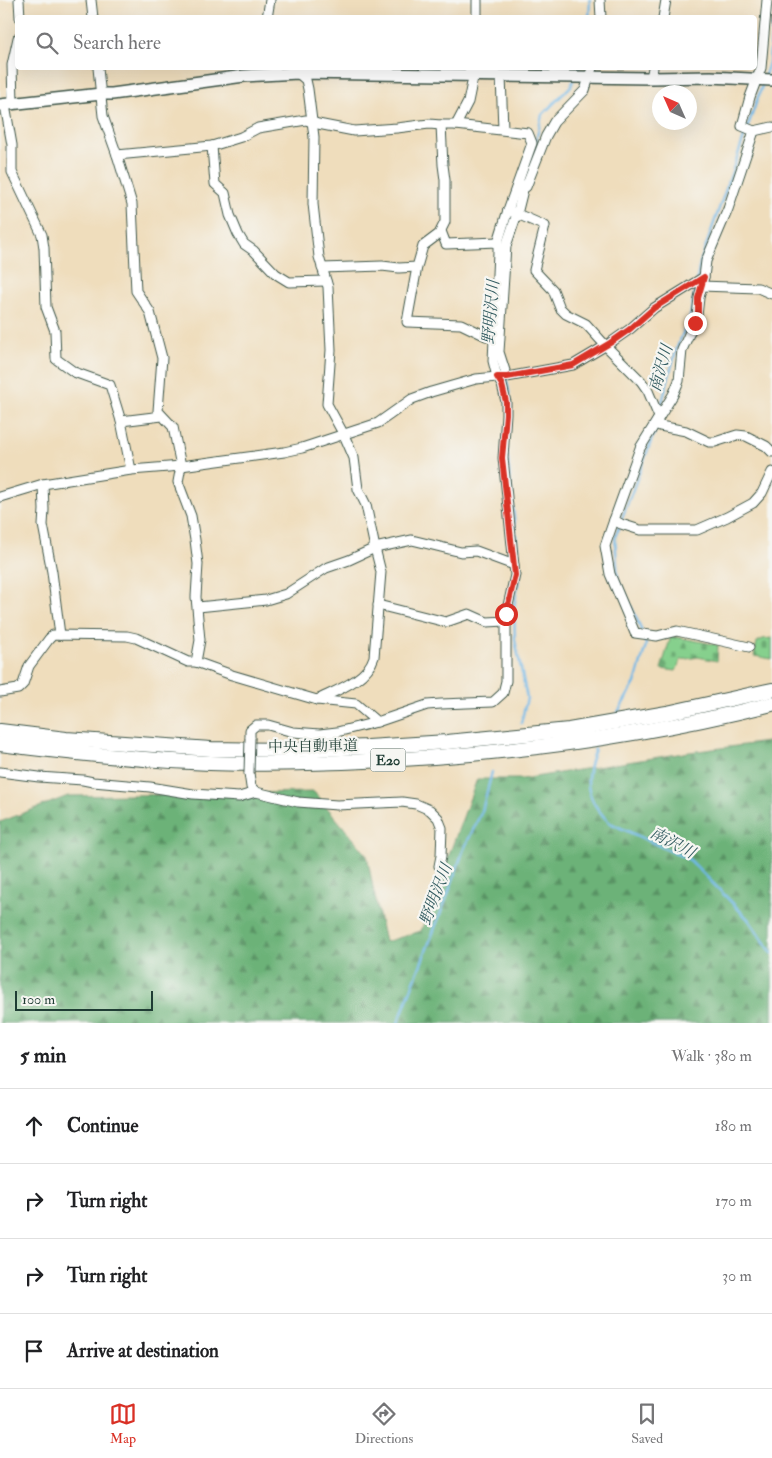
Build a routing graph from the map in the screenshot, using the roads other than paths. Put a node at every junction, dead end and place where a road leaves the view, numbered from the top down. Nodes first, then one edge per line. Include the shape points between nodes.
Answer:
1 (19, 0) edge
2 (91, 0) edge
3 (270, 0) edge
4 (477, 0) edge
5 (600, 0) edge
6 (666, 0) edge
7 (767, 0) edge
8 (20, 15) edge
9 (93, 15) edge
10 (268, 15) edge
11 (477, 15) edge
12 (601, 15) edge
13 (664, 15) edge
14 (15, 52) edge
15 (98, 70) edge
16 (298, 70) edge
17 (474, 72) edge
18 (652, 73) edge
19 (588, 74) edge
20 (502, 76) junction
21 (758, 79) junction
22 (772, 80) edge
23 (101, 94) junction
24 (6, 105) edge
25 (312, 123) junction
26 (441, 125) junction
27 (456, 125) junction
28 (772, 127) edge
29 (503, 129) junction
30 (754, 131) junction
31 (212, 146) junction
32 (117, 154) junction
33 (521, 184) junction
34 (508, 210) junction
35 (517, 214) junction
36 (441, 231) junction
37 (498, 242) junction
38 (417, 267) junction
39 (322, 268) junction
40 (326, 281) junction
41 (702, 282) junction
42 (772, 294) edge
43 (493, 337) junction
44 (605, 345) junction
45 (502, 377) junction
46 (162, 416) junction
47 (658, 419) junction
48 (121, 421) junction
49 (344, 435) junction
50 (770, 446) edge
51 (181, 466) junction
52 (131, 470) junction
53 (772, 472) edge
54 (43, 484) junction
55 (0, 497) edge
56 (614, 520) junction
57 (375, 548) junction
58 (514, 565) junction
59 (378, 605) junction
60 (198, 607) junction
61 (506, 621) junction
62 (60, 635) junction
63 (749, 647) dead end
64 (196, 662) junction
65 (772, 690) edge
66 (0, 692) edge
67 (317, 700) junction
68 (772, 704) edge
69 (377, 722) junction
70 (0, 731) edge
71 (0, 744) edge
72 (0, 772) edge
73 (256, 792) junction
74 (439, 866) dead end

1 - 8 street
2 - 9 street
3 - 10 street
4 - 11 street
5 - 12 street
6 - 13 street
7 - 21 street
14 - 24 street
15 - 23 street
16 - 17 main road
16 - 23 main road
16 - 25 street via 306,80
17 - 20 main road
17 - 27 street via 468,102
18 - 19 main road
18 - 21 main road
19 - 20 main road via 567,77
19 - 33 street via 585,90 554,122 546,136 526,187
20 - 29 street
21 - 22 main road
21 - 30 street via 742,126
23 - 24 main road
23 - 32 street via 103,116
24 - 48 street via 12,172 42,236 46,307 55,331 56,359 74,372 110,385
25 - 26 street via 354,131
25 - 31 street via 306,120 258,128
25 - 39 street via 314,204
26 - 27 street
26 - 36 street via 445,222
27 - 29 street
28 - 30 street
29 - 33 street via 528,133 532,143
30 - 41 street via 728,209 706,261
31 - 32 street
31 - 40 street via 215,184 225,193 230,215 244,244 289,282
32 - 46 street via 132,204 136,291 150,312 162,358 158,411
33 - 34 street
33 - 35 street
34 - 35 street
34 - 37 street
35 - 44 street via 544,226 534,270 553,290 560,308 586,324
35 - 45 street via 506,246 499,352
36 - 37 street via 446,244
36 - 38 street via 423,246
37 - 43 street
38 - 39 street
38 - 43 street via 407,322 461,324
39 - 40 street
40 - 49 street via 331,350 327,404
41 - 42 street via 758,288
41 - 44 street via 654,308
41 - 47 street via 698,316 682,350 679,381
43 - 45 street via 493,361
44 - 45 street via 573,365
44 - 47 street via 641,381
45 - 49 street via 455,384 412,399 378,423
45 - 58 street via 506,402 502,458
46 - 48 street
46 - 51 street via 173,428
47 - 50 street via 660,426 686,430 709,442 737,435
47 - 56 street via 640,448
48 - 52 street
49 - 51 street via 284,452
49 - 57 street via 354,458 358,489 366,505
51 - 52 street
51 - 60 street via 178,482 191,516 198,564
52 - 54 street
53 - 56 street via 762,494 753,503 696,530 640,530
54 - 55 street
54 - 62 street via 42,525
56 - 63 street via 605,546 610,574 635,633 657,636 677,631
57 - 58 street via 412,540 461,552 476,552
57 - 59 street via 381,572
57 - 60 street via 326,568 286,594 266,600
58 - 61 street
59 - 61 street via 446,622 469,614 487,622
59 - 67 street via 371,666 349,684
60 - 64 street via 200,640
61 - 69 street via 506,681 503,693 492,702 427,705
62 - 64 street via 127,636 188,662
62 - 66 street via 49,639 29,666 18,689
64 - 67 street via 232,676
65 - 70 highway, 中央自動車道 / E20 via 570,730 368,747 211,749
67 - 69 street via 356,704
68 - 71 highway, 中央自動車道 / E20 via 624,735 428,758 210,763
69 - 73 street, bridge via 320,734 256,725 250,730 249,773
72 - 73 street via 193,794 239,797
73 - 74 street via 298,802 337,805 416,804 430,810 442,828

